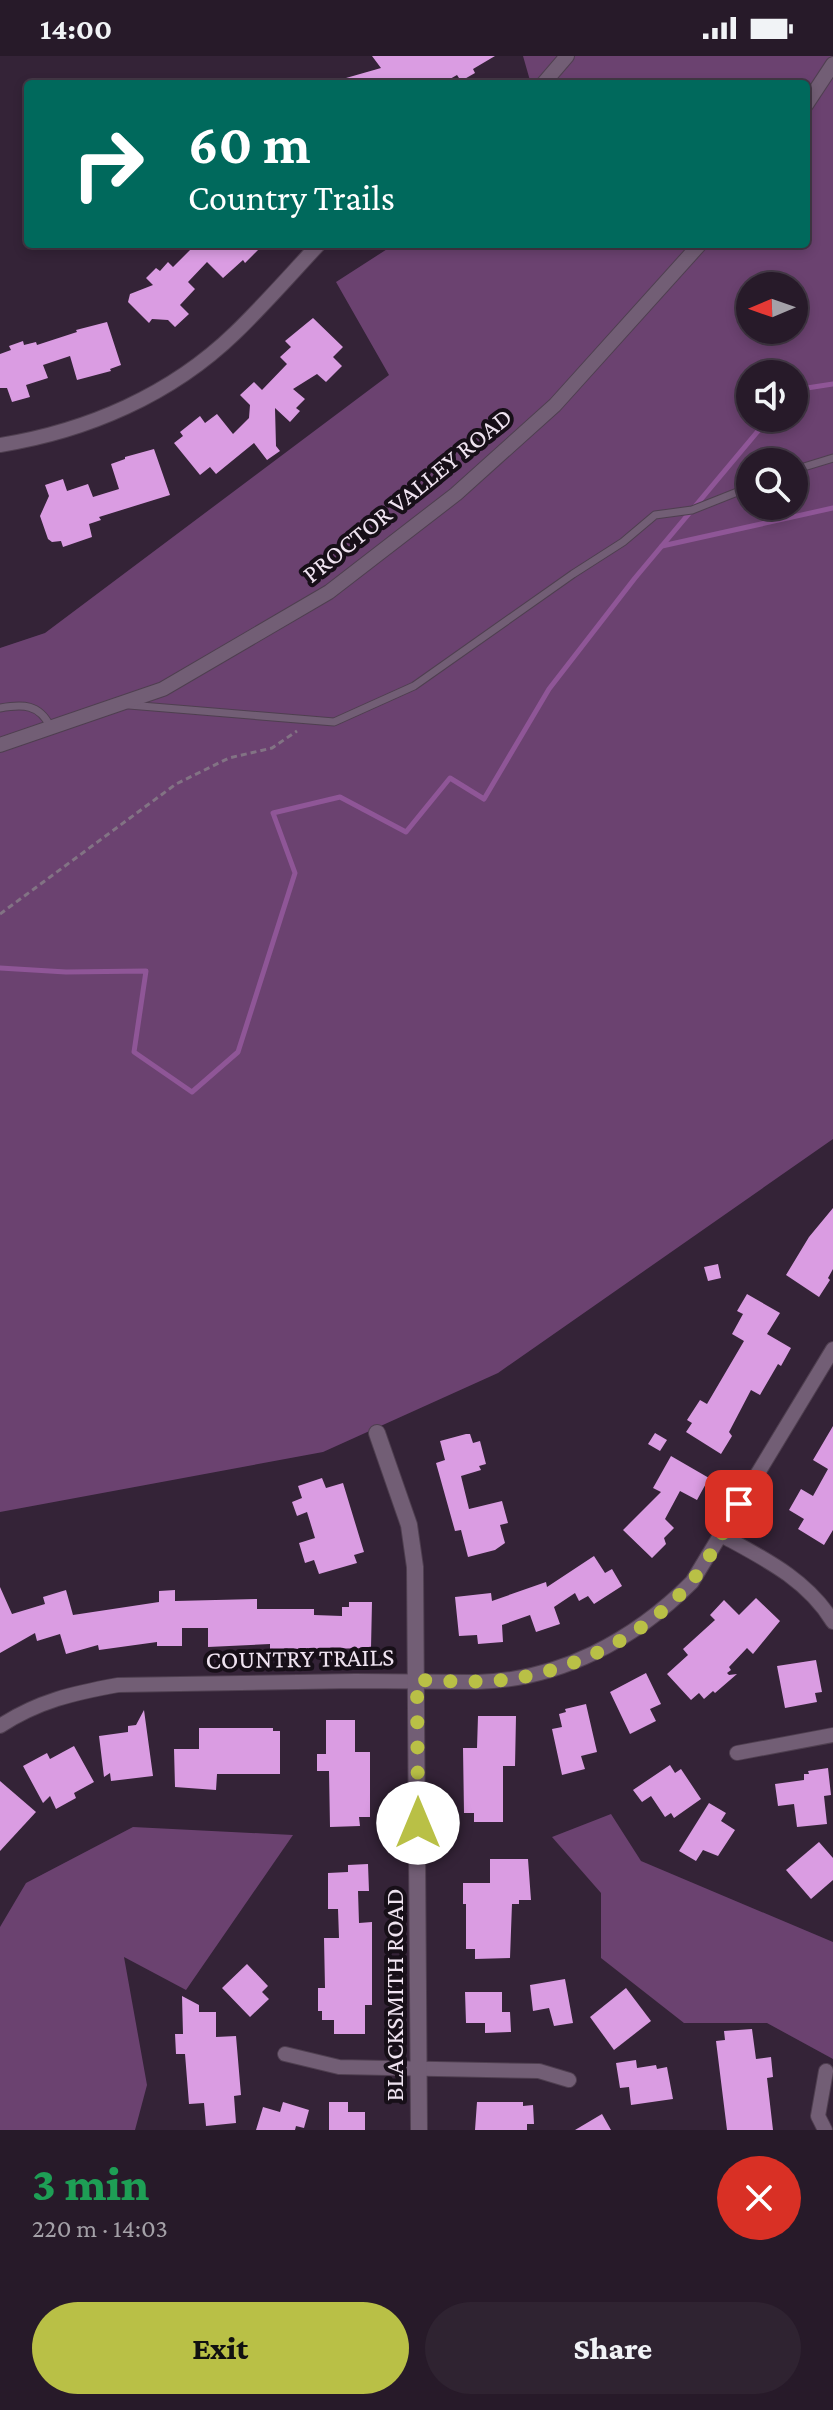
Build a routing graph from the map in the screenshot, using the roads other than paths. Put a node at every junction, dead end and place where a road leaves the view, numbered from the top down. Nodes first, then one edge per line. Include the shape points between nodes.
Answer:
1 (567, 56) edge
2 (833, 64) edge
3 (546, 80) edge
4 (810, 99) edge
5 (315, 248) edge
6 (696, 248) edge
7 (0, 445) edge
8 (833, 458) edge
9 (808, 466) edge
10 (736, 493) edge
11 (117, 704) junction
12 (0, 708) edge
13 (50, 726) junction
14 (0, 745) edge
15 (833, 1349) edge
16 (377, 1433) dead end
17 (721, 1535) junction
18 (833, 1622) edge
19 (417, 1680) junction
20 (0, 1726) edge
21 (833, 1735) edge
22 (737, 1753) dead end
23 (285, 2054) dead end
24 (418, 2069) junction
25 (826, 2071) dead end
26 (569, 2080) dead end
27 (419, 2130) edge
28 (825, 2130) edge

1 - 3 street
2 - 4 street
5 - 7 street via 234,334 181,376 90,423
6 - 11 street, PROCTOR VALLEY ROAD via 555,405 456,494 329,592 163,689
8 - 9 lane
10 - 11 lane via 692,510 655,515 414,686 334,722
11 - 13 street, PROCTOR VALLEY ROAD
12 - 13 lane via 33,707
13 - 14 street, PROCTOR VALLEY ROAD
15 - 17 street, COUNTRY TRAILS
16 - 19 street, BLACKSMITH ROAD via 409,1525
17 - 18 street via 785,1570
17 - 19 street, COUNTRY TRAILS via 692,1582 673,1601 608,1647 558,1667 505,1679
19 - 20 street, COUNTRY TRAILS via 118,1685 48,1700
19 - 24 street, BLACKSMITH ROAD
21 - 22 street
23 - 24 street via 339,2067
24 - 26 street via 539,2071
24 - 27 street, BLACKSMITH ROAD
25 - 28 street via 818,2116

